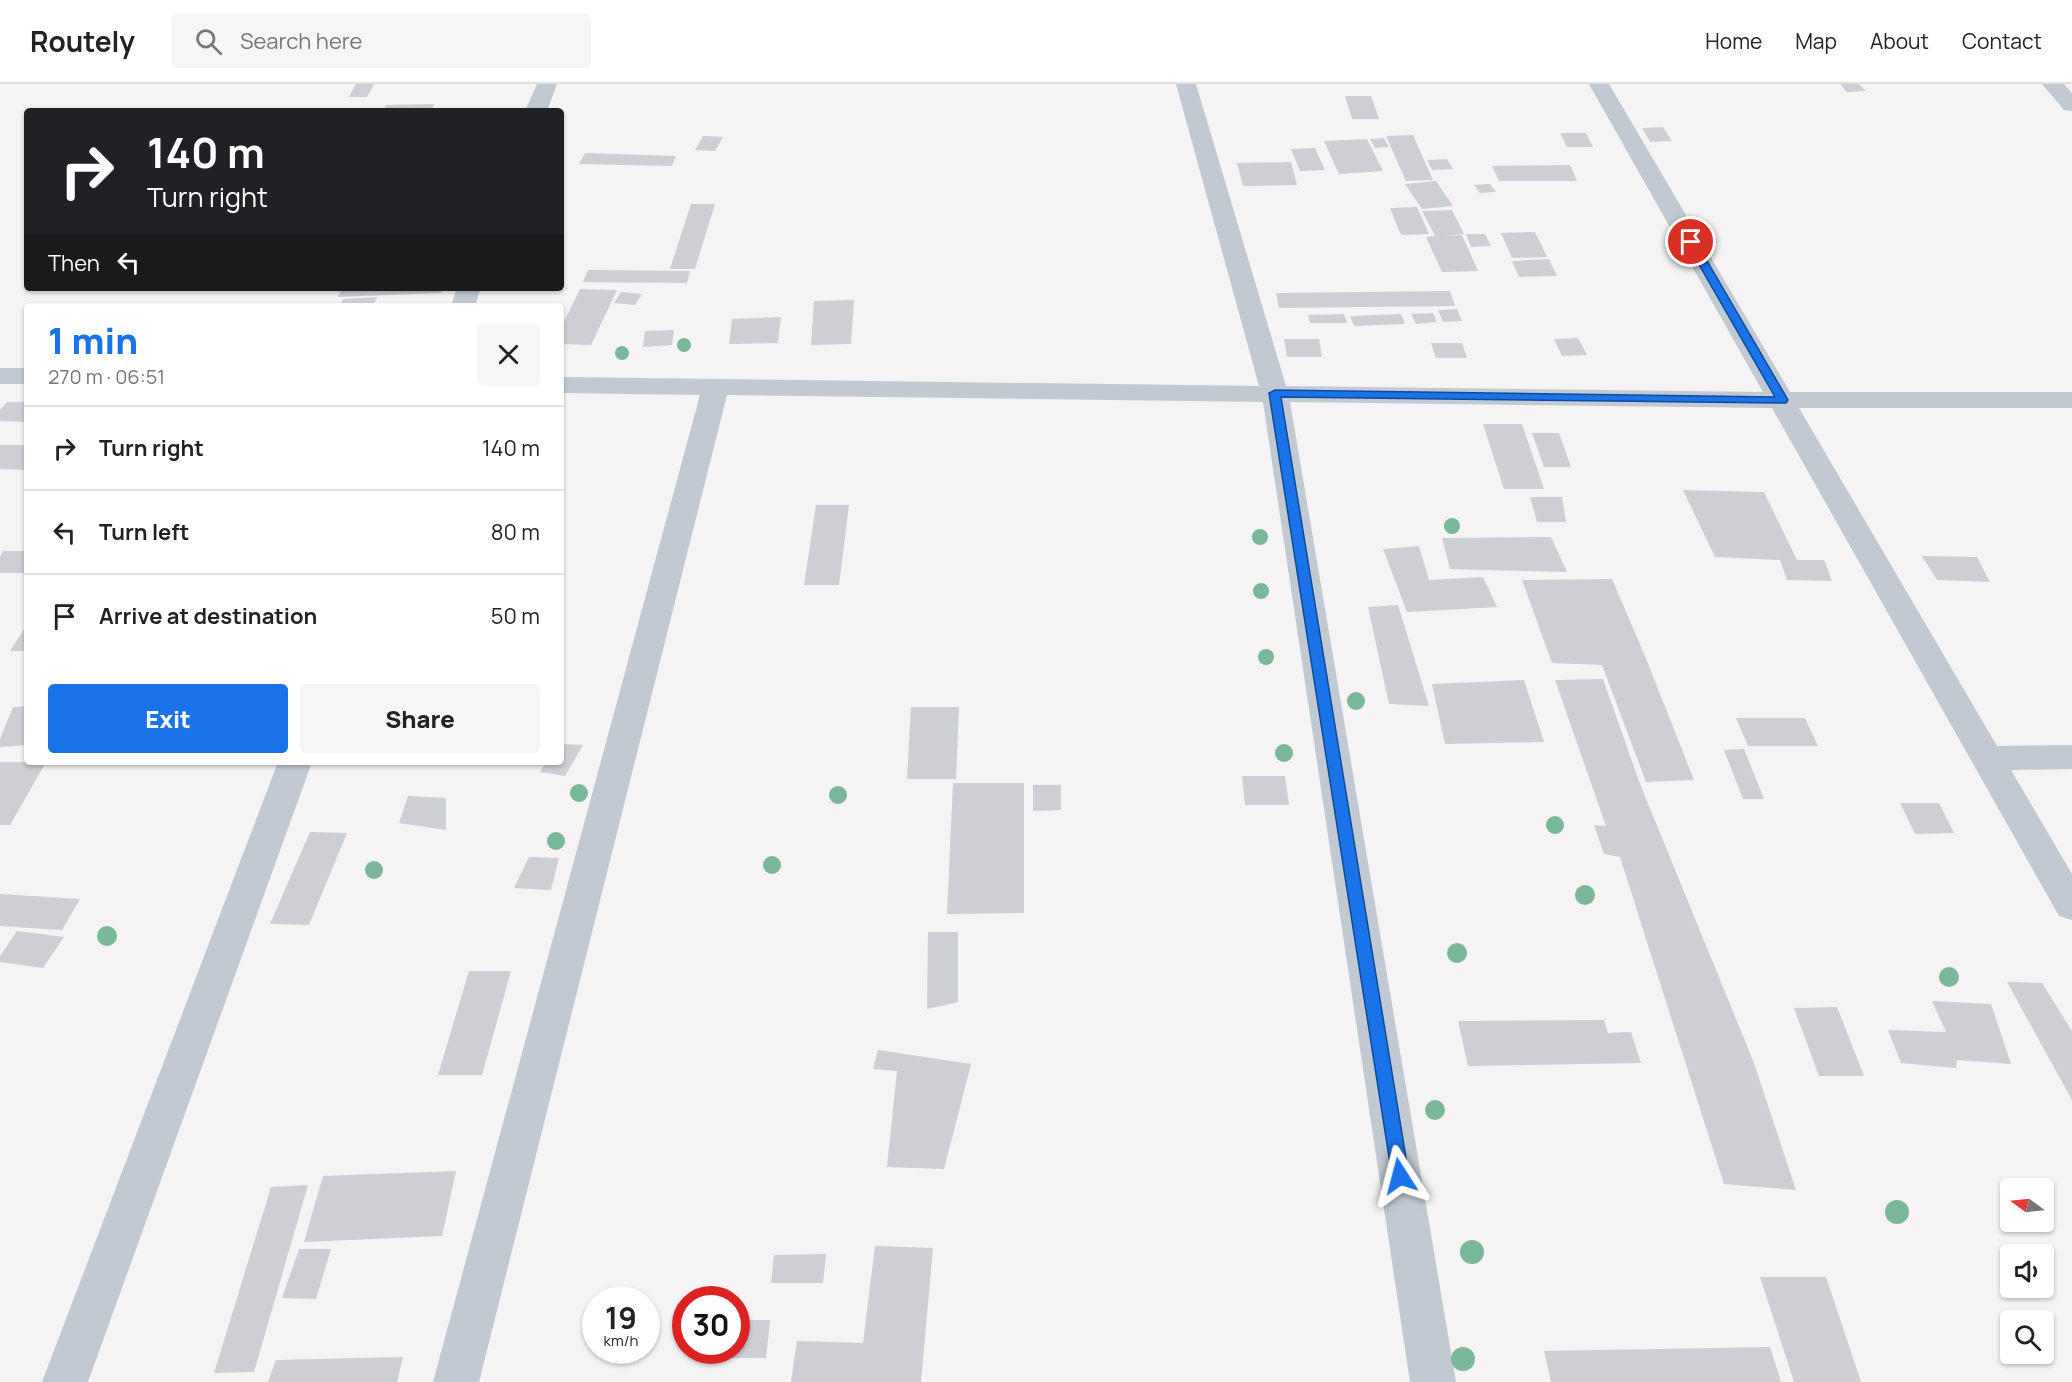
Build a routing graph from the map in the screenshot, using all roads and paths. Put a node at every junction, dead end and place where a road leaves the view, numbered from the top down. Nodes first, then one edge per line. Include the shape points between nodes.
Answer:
1 (548, 84) edge
2 (1186, 84) edge
3 (1599, 84) edge
4 (2052, 84) edge
5 (2072, 105) edge
6 (537, 108) edge
7 (0, 376) edge
8 (24, 376) edge
9 (564, 385) edge
10 (715, 389) junction
11 (1275, 393) junction
12 (1782, 400) junction
13 (2072, 400) edge
14 (2072, 757) edge
15 (1988, 758) junction
16 (294, 765) edge
17 (2072, 906) edge
18 (65, 1382) edge
19 (456, 1382) edge
20 (1433, 1382) edge

1 - 6 street
2 - 11 street
3 - 12 street
4 - 5 street
7 - 8 street
9 - 10 street
10 - 11 street
10 - 19 street
11 - 12 street
11 - 20 street
12 - 13 street
12 - 15 street
14 - 15 street
15 - 17 street
16 - 18 street

